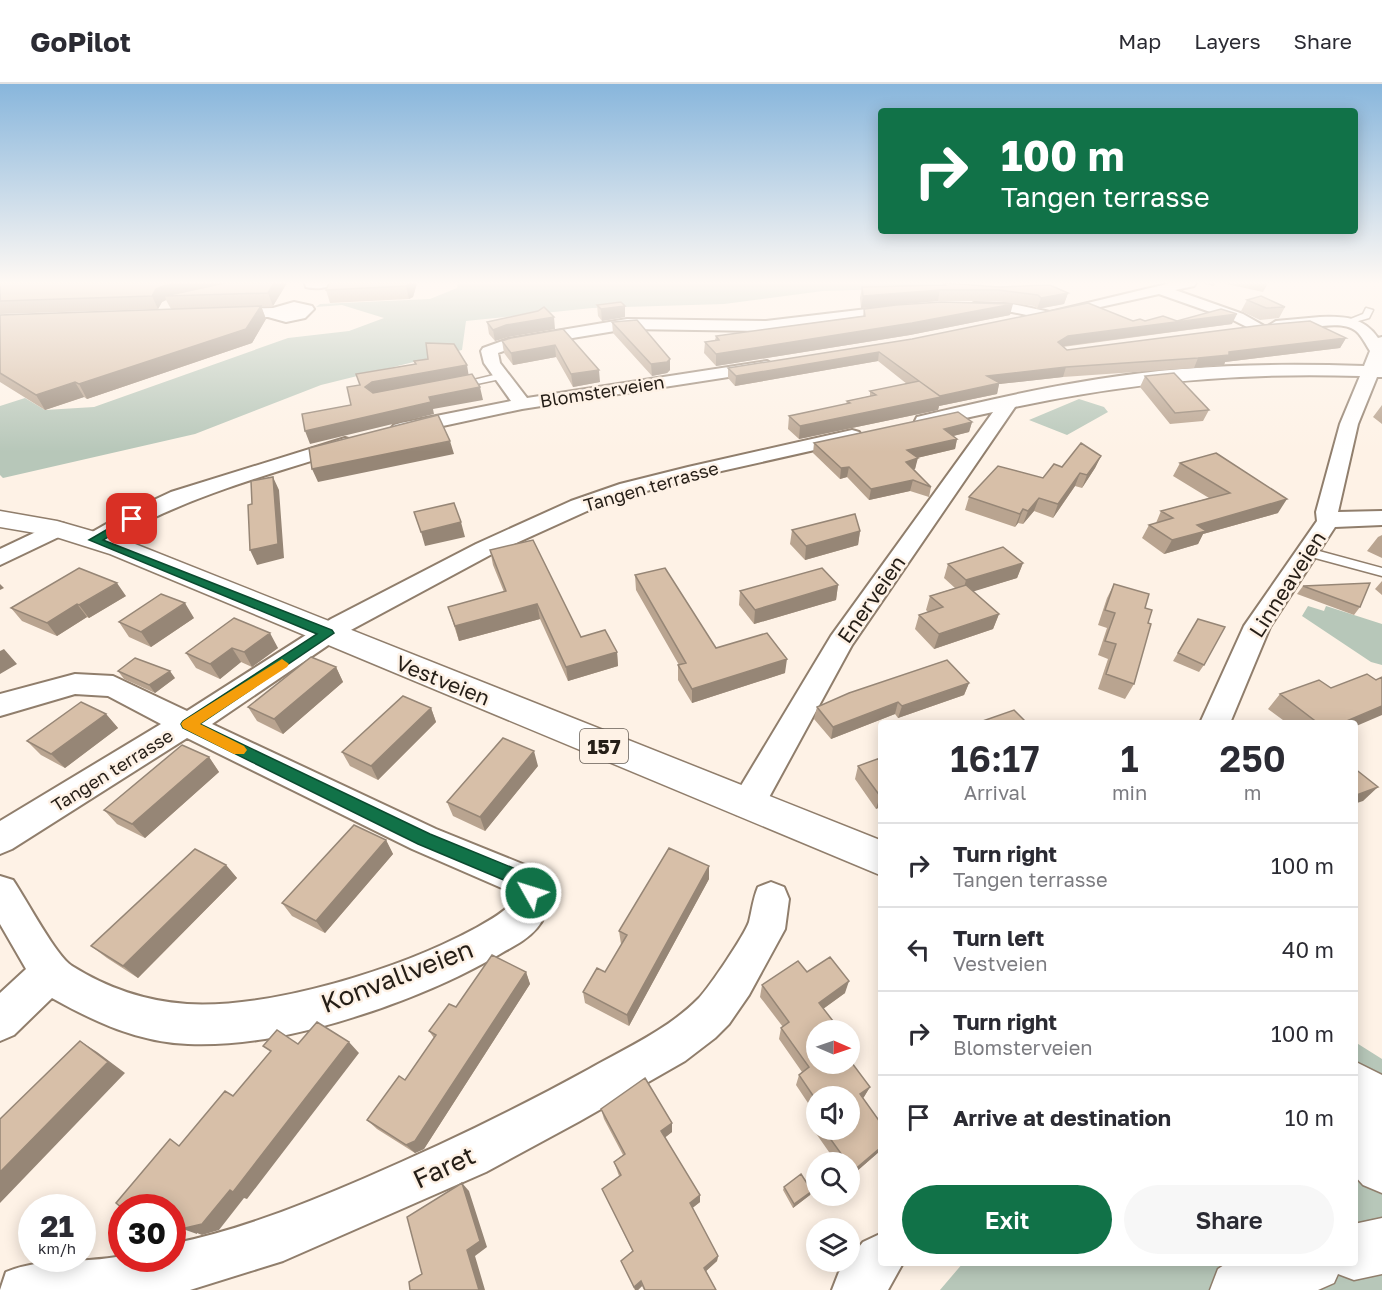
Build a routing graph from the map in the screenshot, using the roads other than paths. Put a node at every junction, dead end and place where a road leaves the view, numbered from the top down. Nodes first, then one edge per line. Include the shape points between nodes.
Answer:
1 (532, 339) edge
2 (1380, 345) edge
3 (790, 362) edge
4 (1377, 371) edge
5 (502, 376) junction
6 (444, 387) edge
7 (522, 404) junction
8 (1007, 405) junction
9 (386, 433) edge
10 (357, 440) edge
11 (1382, 518) edge
12 (0, 519) edge
13 (1328, 521) junction
14 (44, 527) junction
15 (95, 540) junction
16 (0, 547) edge
17 (1308, 552) junction
18 (0, 558) edge
19 (1382, 572) edge
20 (327, 633) junction
21 (0, 705) edge
22 (1216, 720) edge
23 (189, 724) junction
24 (748, 804) junction
25 (0, 839) edge
26 (878, 857) edge
27 (0, 892) edge
28 (771, 899) dead end
29 (50, 973) junction
30 (0, 1021) edge
31 (1358, 1088) edge
32 (1382, 1103) edge
33 (1358, 1139) edge
34 (1382, 1166) edge
35 (1382, 1246) edge
36 (1358, 1251) edge
37 (878, 1262) edge
38 (1303, 1266) edge
39 (24, 1290) edge
40 (857, 1290) edge
41 (1239, 1290) edge

1 - 5 street via 489,351
2 - 4 street, Linneaveien
3 - 7 street, Blomsterveien
4 - 8 street, Tangen terrasse via 1177,375 1084,388
4 - 13 street, Linneaveien via 1357,402 1349,424
5 - 6 lane
5 - 7 street
7 - 9 street, Blomsterveien
8 - 20 street, Tangen terrasse via 888,428 628,489 579,506 484,549
8 - 24 street, Enerveien via 840,642
10 - 15 street via 179,496
11 - 13 street
12 - 14 main road, Vestveien / 157
13 - 17 street, Linneaveien
14 - 15 main road, Vestveien / 157
14 - 16 street
14 - 18 street
15 - 20 main road, Vestveien / 157
17 - 19 lane
17 - 22 street, Linneaveien via 1257,626
20 - 23 street, Tangen terrasse
20 - 24 main road, Vestveien / 157
21 - 23 street, Konvallveien via 75,684 99,684 113,686
23 - 25 street, Tangen terrasse
23 - 29 street, Konvallveien via 424,839 517,878 527,885 531,904 508,928 464,955 330,1005 276,1018 168,1023 111,1008
24 - 26 main road, Vestveien / 157
27 - 29 street, Konvallveien
28 - 39 street, Faret via 766,929 715,1010 670,1046 566,1106 470,1156 283,1237 209,1262 107,1284
29 - 30 street
31 - 32 main road
33 - 34 main road
35 - 36 main road
37 - 40 street
38 - 41 main road via 1253,1280

